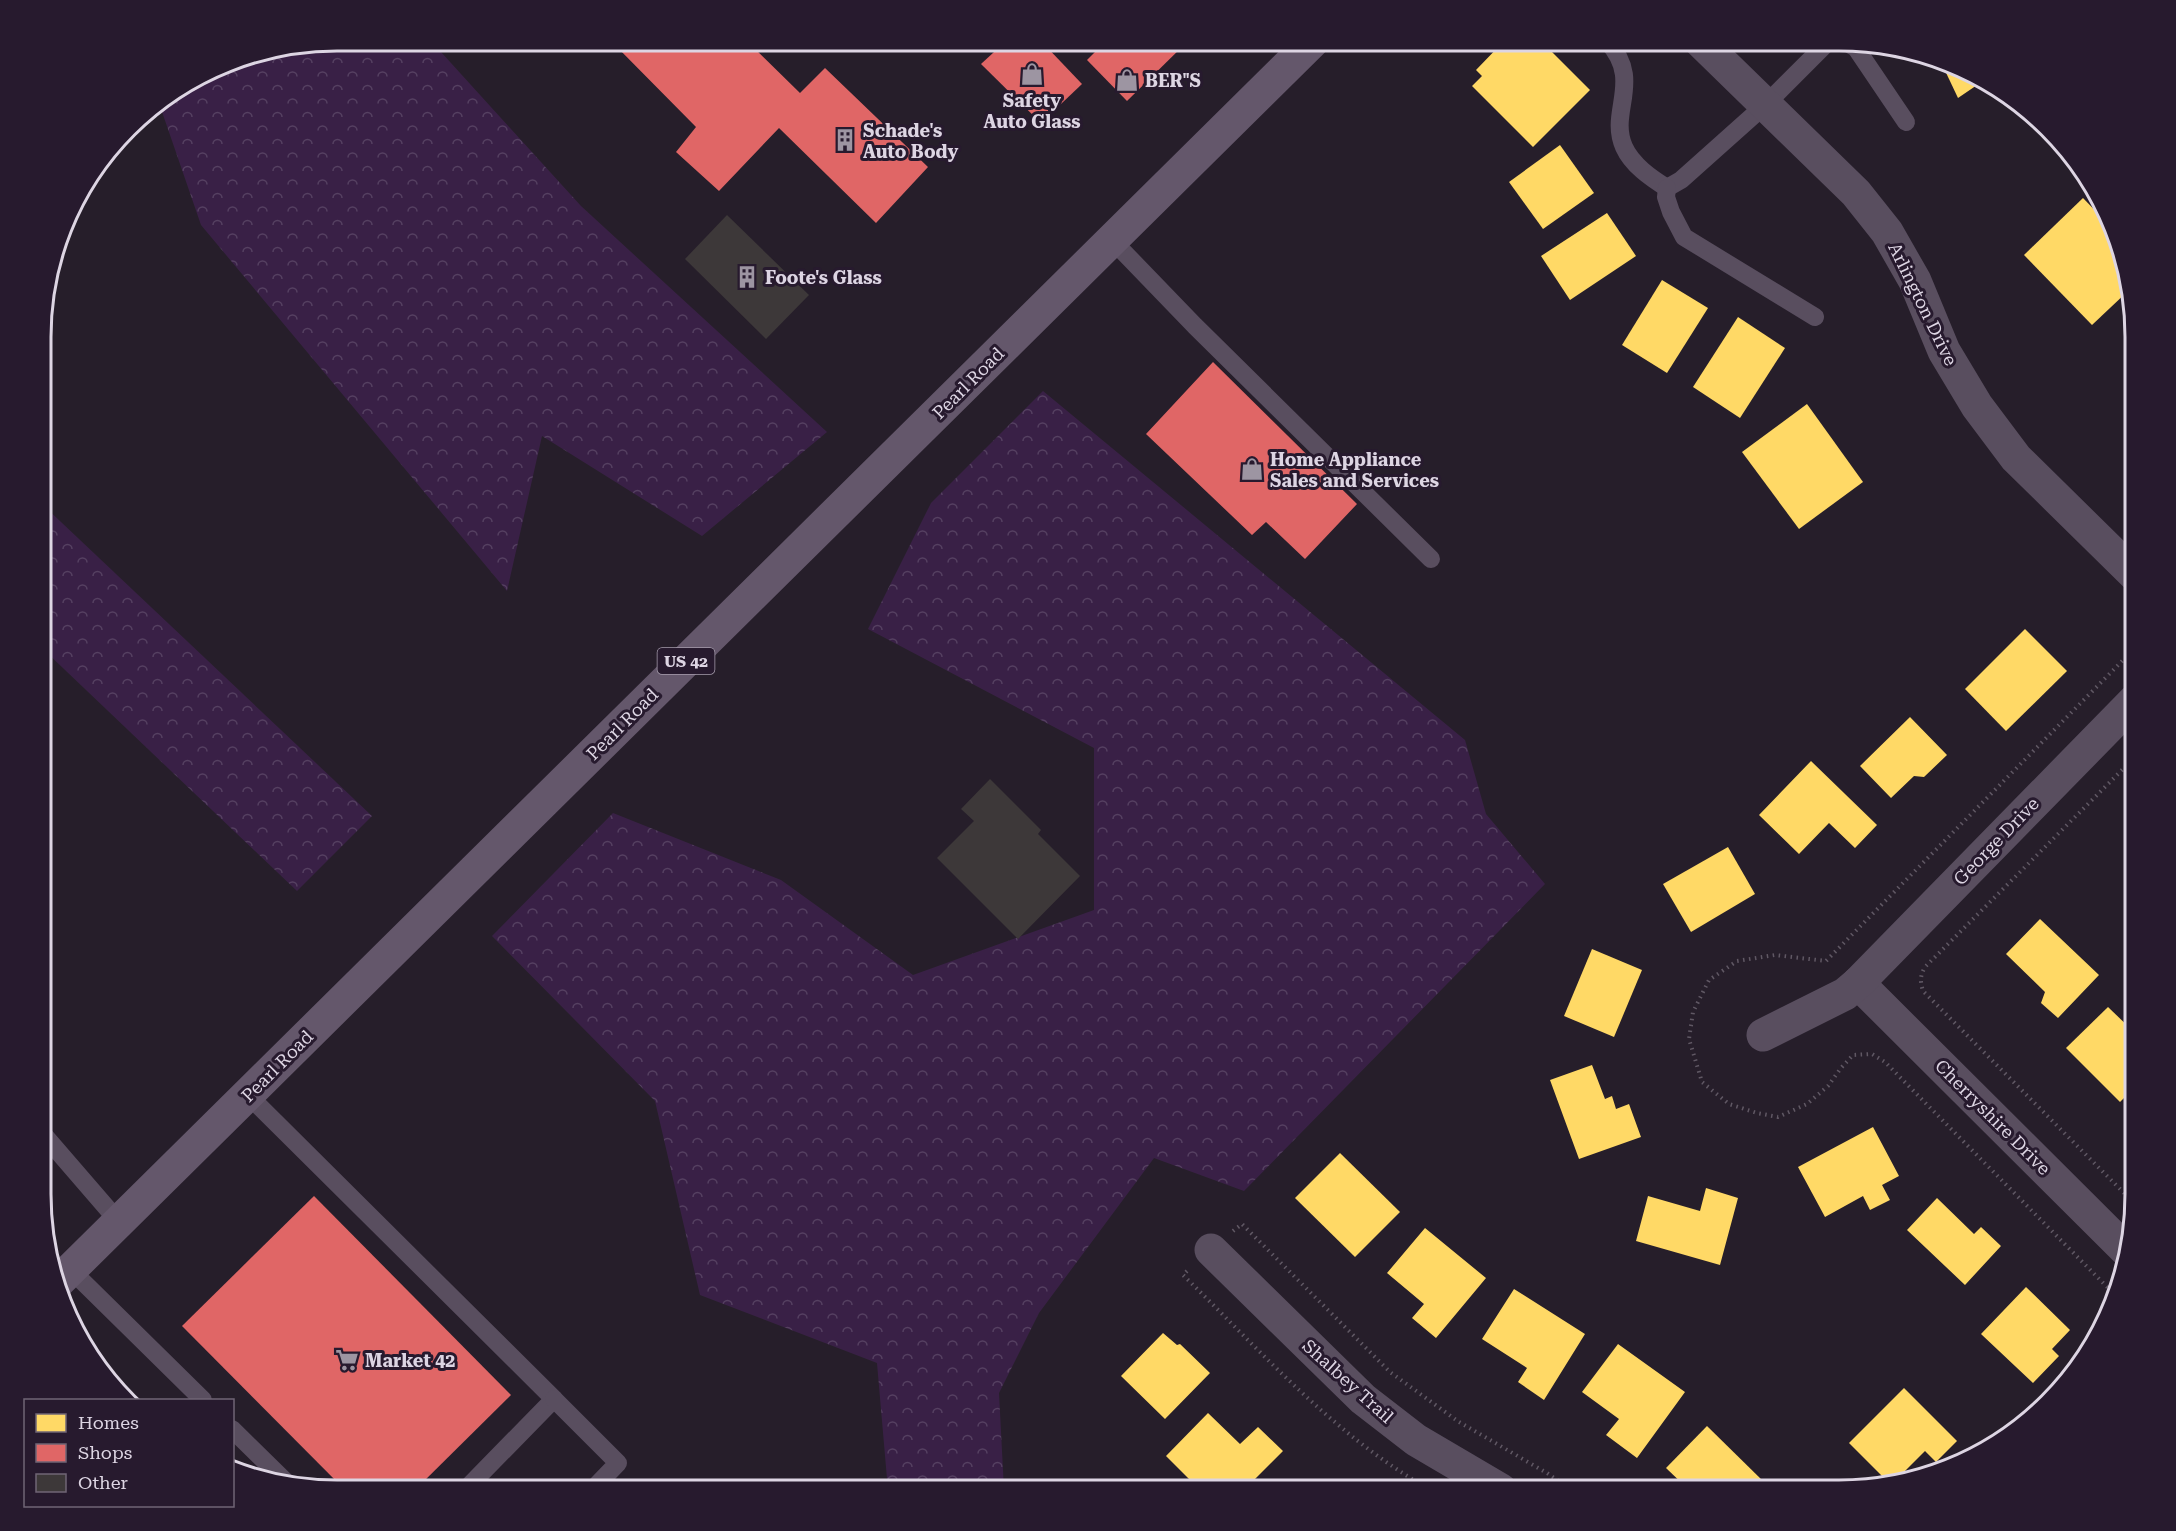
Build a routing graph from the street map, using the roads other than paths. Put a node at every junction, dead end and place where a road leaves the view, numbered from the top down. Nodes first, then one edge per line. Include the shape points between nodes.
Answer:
1 (1303, 51) edge
2 (1613, 51) edge
3 (1710, 51) edge
4 (1819, 51) edge
5 (1859, 52) edge
6 (1765, 105) junction
7 (1906, 122) dead end
8 (1667, 188) junction
9 (1112, 240) junction
10 (1815, 317) dead end
11 (1431, 559) dead end
12 (2125, 565) edge
13 (2125, 710) edge
14 (1858, 983) junction
15 (1763, 1035) dead end
16 (248, 1095) junction
17 (51, 1143) edge
18 (119, 1222) junction
19 (2121, 1245) edge
20 (1211, 1250) road end
21 (65, 1276) edge
22 (201, 1399) edge
23 (554, 1399) junction
24 (234, 1431) edge
25 (278, 1474) edge
26 (475, 1480) edge
27 (602, 1480) edge
28 (1484, 1480) edge

1 - 9 main road, Pearl Road / US 42
2 - 8 lane via 1622,65 1626,86 1620,124 1624,147 1640,169
3 - 6 street, Arlington Drive
4 - 6 lane
5 - 7 lane
6 - 8 lane
6 - 12 street, Arlington Drive via 1856,193 1887,232 1915,281 1944,351 1977,406 2016,458
8 - 10 lane via 1671,212 1684,237
9 - 11 lane
9 - 16 main road, Pearl Road / US 42
13 - 14 street, George Drive
14 - 15 street, George Drive via 1845,994
14 - 19 street, Cherryshire Drive
16 - 18 main road, Pearl Road / US 42
16 - 23 lane
17 - 18 lane
18 - 21 main road, Pearl Road / US 42
20 - 28 street, Shalbey Trail via 1363,1399 1416,1440
21 - 22 lane
23 - 26 lane
23 - 27 lane via 618,1463
24 - 25 lane

